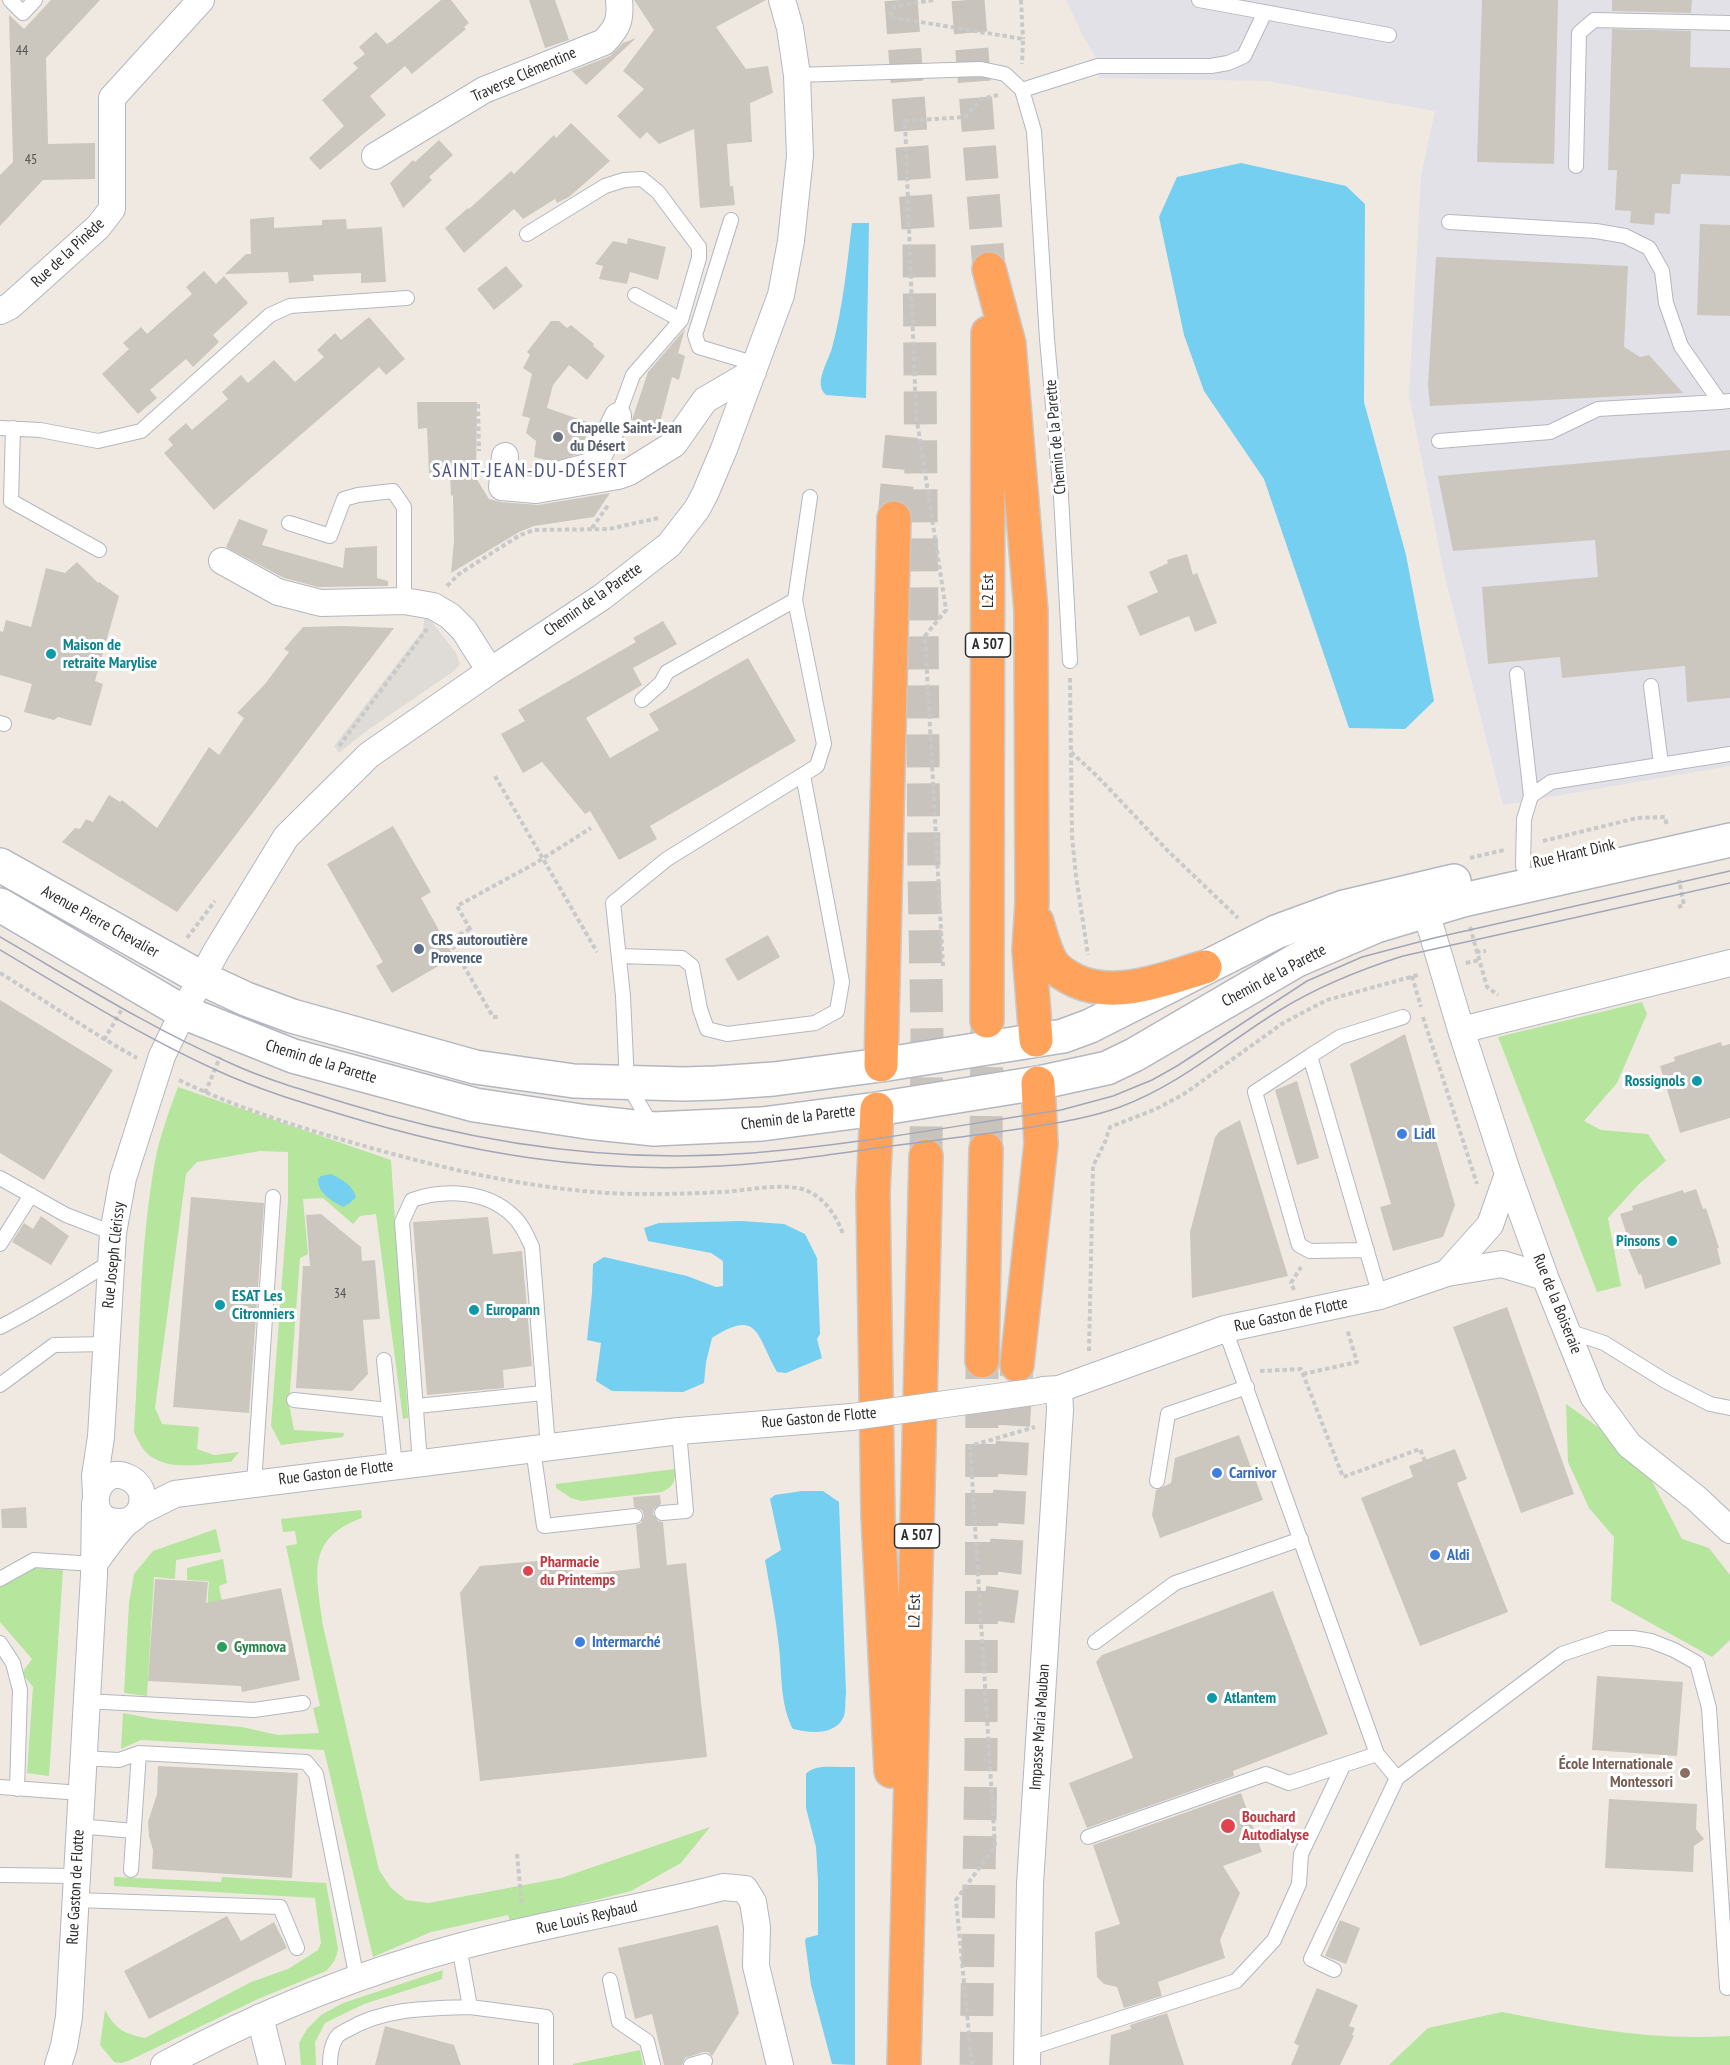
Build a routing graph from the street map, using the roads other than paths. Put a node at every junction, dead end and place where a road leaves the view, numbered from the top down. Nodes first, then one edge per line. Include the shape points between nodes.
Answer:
1 (10, 0) edge
2 (36, 0) edge
3 (201, 0) edge
4 (620, 0) edge
5 (783, 0) edge
6 (1199, 0) edge
7 (1265, 12) junction
8 (1730, 23) edge
9 (1389, 35) dead end
10 (797, 75) junction
11 (1022, 90) junction
12 (375, 156) dead end
13 (1576, 165) dead end
14 (731, 220) dead end
15 (1449, 222) dead end
16 (527, 234) dead end
17 (635, 295) dead end
18 (407, 298) dead end
19 (0, 311) edge
20 (681, 320) junction
21 (754, 368) junction
22 (1725, 401) edge
23 (618, 416) joint
24 (6, 428) edge
25 (1439, 441) dead end
26 (505, 456) road end
27 (536, 490) junction
28 (810, 497) dead end
29 (6, 502) edge
30 (894, 519) tunnel mouth
31 (289, 523) dead end
32 (99, 550) dead end
33 (222, 561) dead end
34 (795, 600) junction
35 (404, 601) junction
36 (1070, 661) road end
37 (490, 671) junction
38 (1517, 674) dead end
39 (1651, 686) dead end
40 (642, 700) dead end
41 (1730, 754) edge
42 (1661, 764) junction
43 (803, 775) junction
44 (1531, 796) junction
45 (1730, 830) edge
46 (1730, 840) edge
47 (0, 865) edge
48 (1523, 866) junction
49 (1422, 899) junction
50 (1032, 903) junction
51 (0, 905) edge
52 (619, 956) junction
53 (1730, 963) edge
54 (1205, 967) junction
55 (201, 978) junction
56 (183, 1011) junction
57 (1403, 1017) dead end
58 (987, 1021) tunnel mouth
59 (1461, 1030) junction
60 (1036, 1040) junction
61 (1310, 1056) junction
62 (881, 1065) junction
63 (627, 1083) junction
64 (1038, 1083) junction
65 (877, 1109) junction
66 (654, 1129) junction
67 (986, 1149) tunnel mouth
68 (926, 1156) tunnel mouth
69 (1508, 1174) junction
70 (0, 1178) edge
71 (31, 1195) junction
72 (273, 1197) dead end
73 (113, 1233) junction
74 (0, 1244) edge
75 (1367, 1250) junction
76 (111, 1262) junction
77 (1447, 1274) junction
78 (1545, 1277) junction
79 (1380, 1296) junction
80 (0, 1327) edge
81 (1225, 1329) junction
82 (1568, 1331) junction
83 (106, 1344) junction
84 (384, 1360) dead end
85 (982, 1361) tunnel mouth
86 (1017, 1365) tunnel mouth
87 (0, 1385) edge
88 (1247, 1387) junction
89 (1049, 1390) junction
90 (543, 1393) junction
91 (294, 1400) dead end
92 (417, 1406) junction
93 (1730, 1408) edge
94 (389, 1410) junction
95 (679, 1431) junction
96 (101, 1437) junction
97 (541, 1448) junction
98 (408, 1464) junction
99 (131, 1480) junction
100 (1157, 1481) dead end
101 (254, 1484) junction
102 (175, 1494) junction
103 (95, 1498) junction
104 (662, 1513) dead end
105 (635, 1516) dead end
106 (133, 1517) junction
107 (1730, 1530) edge
108 (1301, 1539) junction
109 (94, 1564) junction
110 (0, 1579) edge
111 (1095, 1642) dead end
112 (0, 1643) edge
113 (85, 1701) junction
114 (303, 1702) dead end
115 (139, 1754) junction
116 (1377, 1754) junction
117 (82, 1758) junction
118 (1343, 1766) junction
119 (1397, 1778) junction
120 (0, 1787) edge
121 (17, 1789) junction
122 (81, 1793) junction
123 (79, 1826) junction
124 (134, 1831) junction
125 (1088, 1838) dead end
126 (131, 1870) dead end
127 (0, 1875) edge
128 (76, 1888) junction
129 (908, 1916) junction
130 (459, 1946) junction
131 (297, 1948) dead end
132 (1334, 1970) dead end
133 (357, 1979) junction
134 (610, 1980) dead end
135 (1728, 1988) dead end
136 (470, 2007) junction
137 (260, 2017) junction
138 (1027, 2057) edge
139 (58, 2065) edge
140 (164, 2065) edge
141 (272, 2065) edge
142 (330, 2065) edge
143 (546, 2065) edge
144 (653, 2065) edge
145 (780, 2065) edge
146 (904, 2065) edge

1 - 2 lane via 23,12
3 - 19 street, Rue de la Pinède via 112,98 112,209 98,227
4 - 12 street, Traverse Clémentine via 620,17 604,42 484,90
5 - 10 street, Chemin de la Parette
6 - 7 lane
7 - 9 lane
7 - 11 lane via 1244,56 1228,63 1098,66
8 - 13 lane via 1594,20 1579,33
10 - 11 lane via 981,69 1005,74
10 - 21 street, Chemin de la Parette via 800,156 791,241 781,296
11 - 36 lane, Chemin de la Parette via 1034,131
14 - 21 lane via 695,334 699,347
15 - 22 lane via 1596,231 1625,236 1649,248 1662,271 1666,303 1681,346
16 - 20 lane via 605,186 642,179 658,192 699,247
17 - 20 lane
18 - 24 lane via 290,306 270,315 141,432 98,441
20 - 23 lane via 633,375
21 - 27 street via 705,400 674,444 629,472
21 - 37 street, Chemin de la Parette via 697,509 669,545 602,597
22 - 25 lane via 1598,409 1550,432
23 - 27 street via 594,465 551,477
24 - 29 lane
26 - 27 street via 502,487
28 - 34 lane
29 - 32 lane
30 - 62 highway
31 - 35 lane via 330,536 344,499 393,491 404,507
33 - 35 street via 278,592 321,603
34 - 40 lane via 668,672
34 - 43 lane via 824,744 817,766
35 - 37 street via 433,606 450,616 464,630
37 - 55 street, Chemin de la Parette via 369,755 286,837
38 - 44 lane
39 - 42 lane
41 - 42 lane
42 - 44 lane via 1551,782
43 - 52 lane via 667,859 613,903
43 - 52 lane via 842,982 837,1011 815,1023 727,1034 707,1029 692,966 682,958
44 - 48 lane via 1524,819
45 - 48 street, Rue Hrant Dink via 1668,832
46 - 49 street, Rue Hrant Dink
47 - 55 street, Avenue Pierre Chevalier
48 - 49 street, Rue Hrant Dink
49 - 54 street, Chemin de la Parette via 1344,908 1276,932
49 - 59 street
49 - 64 street, Chemin de la Parette via 1376,926 1297,960 1107,1068
50 - 54 highway via 1051,963 1065,976 1088,986 1140,986
50 - 58 highway, L2 Est / A 507 via 1031,611 1009,344 988,269
50 - 60 highway via 1029,950
51 - 56 street, Avenue Pierre Chevalier
52 - 63 lane
53 - 59 street
54 - 60 street, Chemin de la Parette via 1090,1026
55 - 56 street, Chemin de la Parette
55 - 63 street, Chemin de la Parette via 292,1016 475,1067 574,1081
56 - 66 street, Chemin de la Parette via 293,1056 418,1090 475,1104
56 - 73 street, Rue Joseph Clérissy via 162,1056 123,1178
57 - 61 lane via 1340,1037
59 - 69 street, Rue de la Boiseraie
60 - 62 street, Chemin de la Parette
60 - 64 street
61 - 75 lane
61 - 75 lane via 1255,1092 1299,1245 1310,1251
62 - 63 street, Chemin de la Parette via 774,1079
62 - 65 street
63 - 66 lane
64 - 65 street, Chemin de la Parette
64 - 86 highway via 1041,1144
65 - 66 street, Chemin de la Parette via 762,1124
65 - 129 highway via 873,1193 878,1516 895,1847
67 - 85 highway
68 - 129 highway, L2 Est / A 507
69 - 77 street, Rue Gaston de Flotte via 1490,1226
69 - 78 street, Rue de la Boiseraie
70 - 71 lane
71 - 73 lane via 66,1215
71 - 74 lane
72 - 101 lane
73 - 76 street, Rue Joseph Clérissy
75 - 79 lane
76 - 80 lane
76 - 83 street, Rue Joseph Clérissy
77 - 78 street, Rue Gaston de Flotte via 1502,1264
77 - 79 street, Rue Gaston de Flotte
78 - 82 street, Rue de la Boiseraie
79 - 81 street, Rue Gaston de Flotte
81 - 88 lane
81 - 89 street, Rue Gaston de Flotte
82 - 93 lane via 1604,1343 1710,1404
82 - 107 street, Rue de la Boiseraie via 1593,1396 1629,1445
83 - 87 lane via 54,1345
83 - 96 street, Rue Joseph Clérissy
84 - 94 lane
88 - 100 lane via 1168,1414
88 - 108 lane
89 - 95 street, Rue Gaston de Flotte, bridge via 852,1417
89 - 138 street, Impasse Maria Mauban via 1060,1410 1030,1884
90 - 92 lane
90 - 92 lane via 532,1247 524,1229 513,1215 495,1203 449,1192 412,1200 402,1222
90 - 97 lane
91 - 94 lane
92 - 98 lane
94 - 98 lane
95 - 97 street, Rue Gaston de Flotte
95 - 104 lane via 686,1511
96 - 99 street
96 - 103 street, Rue Joseph Clérissy
97 - 98 street, Rue Gaston de Flotte
97 - 105 lane via 544,1526
98 - 101 street, Rue Gaston de Flotte
99 - 102 street, Rue Gaston de Flotte
99 - 103 street via 116,1475 107,1478
99 - 106 street via 141,1492 142,1502
101 - 102 street, Rue Gaston de Flotte
102 - 106 street, Rue Gaston de Flotte
103 - 106 street via 99,1513 107,1520 118,1523
103 - 109 street, Rue Gaston de Flotte
106 - 109 street, Rue Gaston de Flotte
108 - 111 lane via 1175,1583
108 - 116 lane
109 - 110 lane via 34,1560
109 - 113 street, Rue Gaston de Flotte
112 - 121 lane via 13,1663 20,1690
113 - 114 lane via 254,1710
113 - 117 street, Rue Gaston de Flotte
115 - 117 lane via 119,1760
115 - 124 lane
115 - 133 lane via 306,1762 316,1774
116 - 118 lane
116 - 119 lane
117 - 122 street, Rue Gaston de Flotte
118 - 125 lane via 1288,1783 1266,1774
118 - 138 lane via 1301,1854 1299,1884 1274,1940 1236,1981
119 - 132 lane via 1311,1959
119 - 135 lane via 1562,1654 1610,1638 1633,1638 1651,1641 1697,1663 1709,1708
120 - 121 lane
121 - 122 lane
122 - 123 street, Rue Gaston de Flotte
123 - 124 lane
123 - 128 street, Rue Gaston de Flotte
124 - 126 lane
127 - 128 lane
128 - 131 lane via 280,1907
128 - 139 street, Rue Gaston de Flotte via 69,2017
129 - 146 highway, L2 Est / A 507
130 - 133 street, Rue Louis Reybaud
130 - 136 lane
130 - 145 street, Rue Louis Reybaud via 723,1887 745,1889 753,1902 756,1966
133 - 137 street, Rue Louis Reybaud
134 - 144 lane via 619,2022 646,2041
136 - 142 lane via 379,2015 337,2036
136 - 143 lane via 546,2017
137 - 140 street, Rue Louis Reybaud
137 - 141 street

